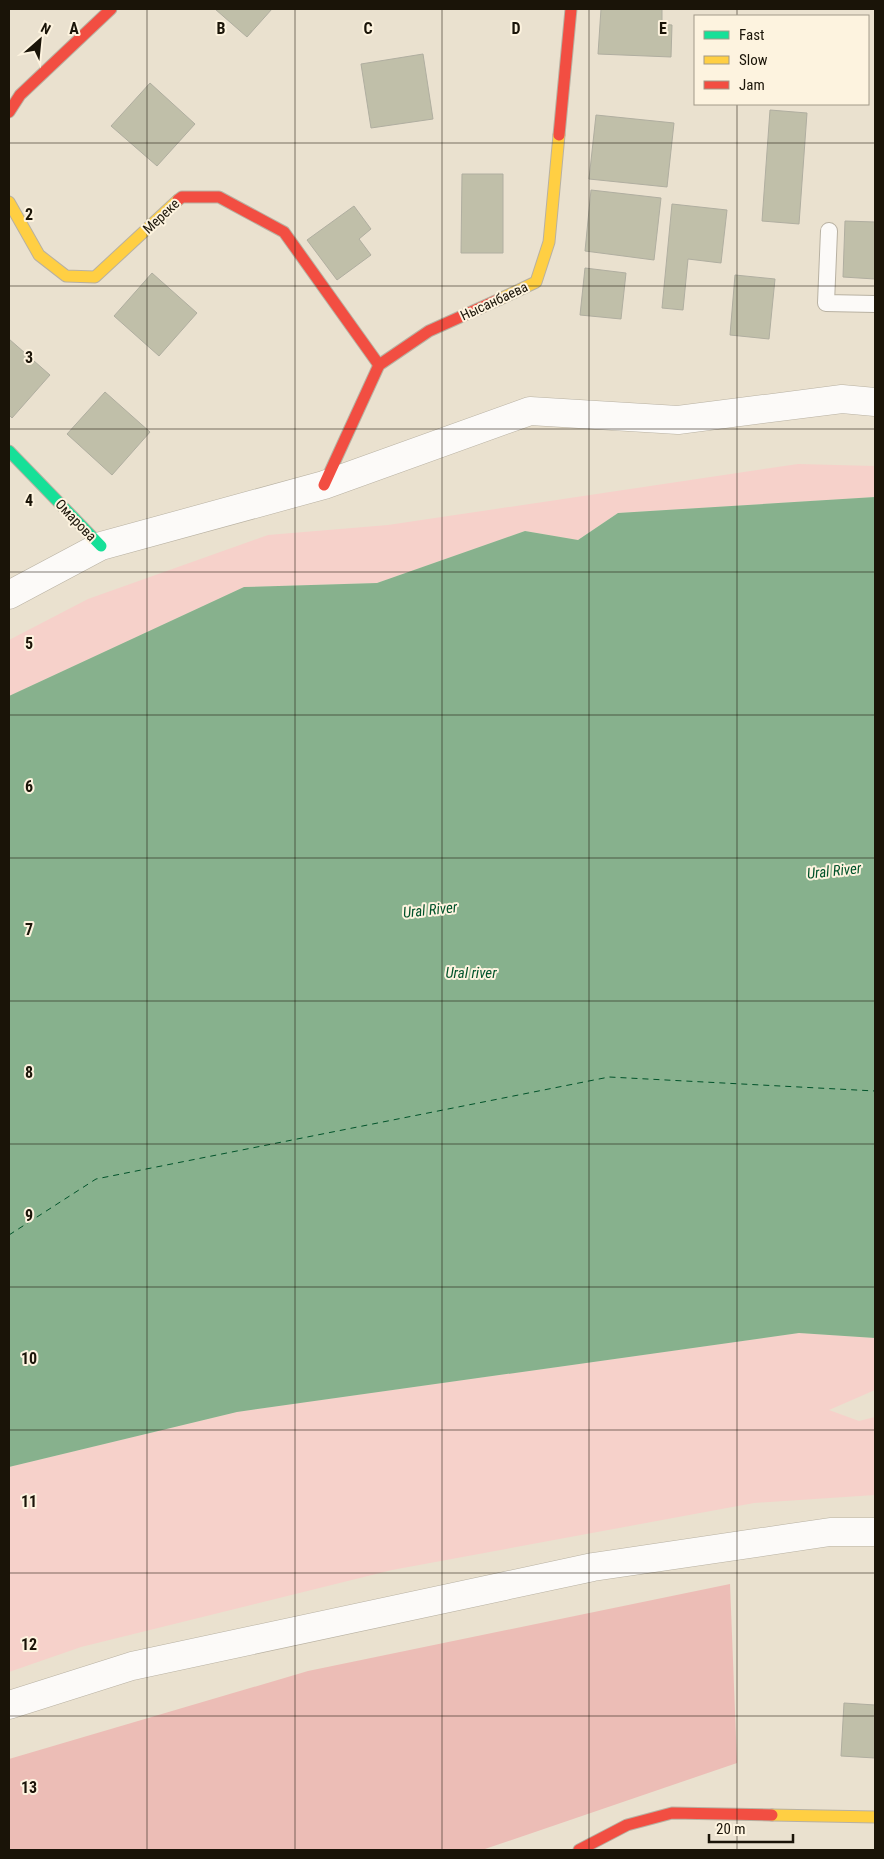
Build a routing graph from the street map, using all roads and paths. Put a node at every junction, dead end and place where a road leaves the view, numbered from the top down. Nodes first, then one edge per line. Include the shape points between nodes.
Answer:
1 (111, 9) edge
2 (571, 9) edge
3 (9, 112) edge
4 (9, 202) edge
5 (829, 231) dead end
6 (875, 304) edge
7 (379, 365) junction
8 (875, 402) edge
9 (9, 450) edge
10 (324, 485) junction
11 (101, 546) junction
12 (9, 596) edge
13 (875, 1532) edge
14 (9, 1705) edge
15 (875, 1817) edge
16 (579, 1850) edge

1 - 3 street via 20,95
2 - 7 street, Нысанбаева via 549,242 536,282 429,331
4 - 7 street, Мереке via 39,255 66,276 95,277 182,197 219,197 284,232
5 - 6 lane via 826,302
7 - 10 street
8 - 10 street via 842,399 678,420 530,411
9 - 11 street, Омарова
10 - 11 street
11 - 12 street
13 - 14 street via 830,1532 592,1566 132,1666
15 - 16 street via 672,1813 627,1825

